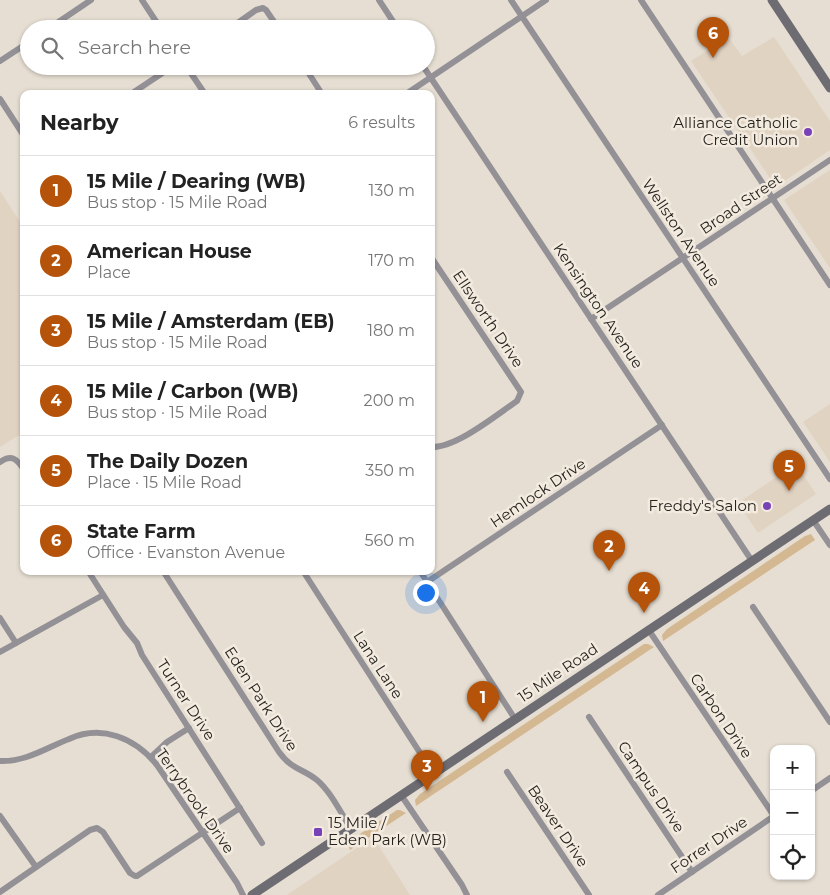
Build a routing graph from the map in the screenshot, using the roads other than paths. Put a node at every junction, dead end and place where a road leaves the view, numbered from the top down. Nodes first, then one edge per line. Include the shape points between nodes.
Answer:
1 (91, 0) edge
2 (142, 0) edge
3 (379, 0) edge
4 (511, 0) edge
5 (546, 0) edge
6 (641, 0) edge
7 (772, 0) edge
8 (522, 16) junction
9 (61, 20) edge
10 (155, 20) edge
11 (242, 20) edge
12 (273, 20) edge
13 (392, 20) edge
14 (20, 48) edge
15 (0, 61) edge
16 (435, 74) edge
17 (160, 75) edge
18 (192, 75) edge
19 (310, 75) edge
20 (433, 75) edge
21 (430, 77) junction
22 (830, 88) edge
23 (137, 90) edge
24 (202, 90) edge
25 (319, 90) edge
26 (412, 90) edge
27 (0, 99) edge
28 (20, 130) edge
29 (830, 160) edge
30 (772, 198) junction
31 (683, 258) junction
32 (435, 263) edge
33 (830, 284) edge
34 (591, 319) junction
35 (662, 425) junction
36 (435, 447) edge
37 (0, 462) edge
38 (20, 464) edge
39 (830, 479) edge
40 (830, 509) edge
41 (813, 520) junction
42 (830, 545) edge
43 (752, 561) junction
44 (90, 575) edge
45 (166, 575) edge
46 (306, 575) edge
47 (423, 575) edge
48 (427, 582) junction
49 (103, 595) junction
50 (753, 607) dead end
51 (0, 618) edge
52 (648, 629) junction
53 (16, 643) junction
54 (0, 652) edge
55 (588, 717) dead end
56 (515, 719) junction
57 (830, 722) edge
58 (189, 728) junction
59 (151, 757) junction
60 (0, 761) edge
61 (506, 772) dead end
62 (433, 773) junction
63 (830, 778) edge
64 (812, 790) edge
65 (401, 795) junction
66 (240, 808) junction
67 (770, 810) edge
68 (0, 816) edge
69 (770, 819) edge
70 (351, 828) junction
71 (202, 833) junction
72 (262, 843) dead end
73 (36, 867) junction
74 (692, 872) junction
75 (0, 892) edge
76 (243, 895) edge
77 (252, 895) edge
78 (467, 895) edge
79 (589, 895) edge
80 (658, 895) edge

1 - 9 street
2 - 10 street
3 - 13 street
4 - 8 street, Wellston Avenue
5 - 8 street
6 - 30 street
7 - 22 main road
8 - 16 street
8 - 31 street, Wellston Avenue
11 - 12 street via 263,8
14 - 15 street
17 - 23 street
18 - 24 street
19 - 25 street
20 - 21 street
21 - 26 street
21 - 34 street, Kensington Avenue
27 - 28 street
29 - 30 street, Broad Street
30 - 31 street, Broad Street
30 - 33 street
31 - 34 street, Broad Street
31 - 39 street, Wellston Avenue
32 - 36 street, Ellsworth Drive via 521,395 517,402 455,442
34 - 35 street, Kensington Avenue
35 - 43 street, Kensington Avenue
35 - 48 street, Hemlock Drive
37 - 38 street via 12,457
40 - 41 main road, 15 Mile Road
41 - 42 street
41 - 43 main road, 15 Mile Road
43 - 52 main road, 15 Mile Road
44 - 49 street, Turner Drive
45 - 70 street, Eden Park Drive via 279,752 293,768 321,784
46 - 62 street, Lana Lane
47 - 48 street
48 - 56 street
49 - 53 street
49 - 58 street, Turner Drive via 137,642
50 - 57 street
51 - 53 street
52 - 56 main road, 15 Mile Road
52 - 67 street, Carbon Drive
53 - 54 street
55 - 74 street, Campus Drive
56 - 62 main road, 15 Mile Road
58 - 59 street
58 - 66 street, Turner Drive
59 - 60 street, Terrybrook Drive via 126,738 92,733 75,736 27,758
59 - 71 street, Terrybrook Drive
61 - 79 street, Beaver Drive
62 - 65 main road, 15 Mile Road
63 - 64 street
65 - 70 main road, 15 Mile Road
65 - 78 street
66 - 71 street
66 - 72 street, Turner Drive
68 - 73 street
69 - 74 street, Forrer Drive
70 - 77 main road, 15 Mile Road
71 - 73 street via 135,876 97,828
71 - 76 street, Terrybrook Drive
73 - 75 street
74 - 80 street, Forrer Drive

